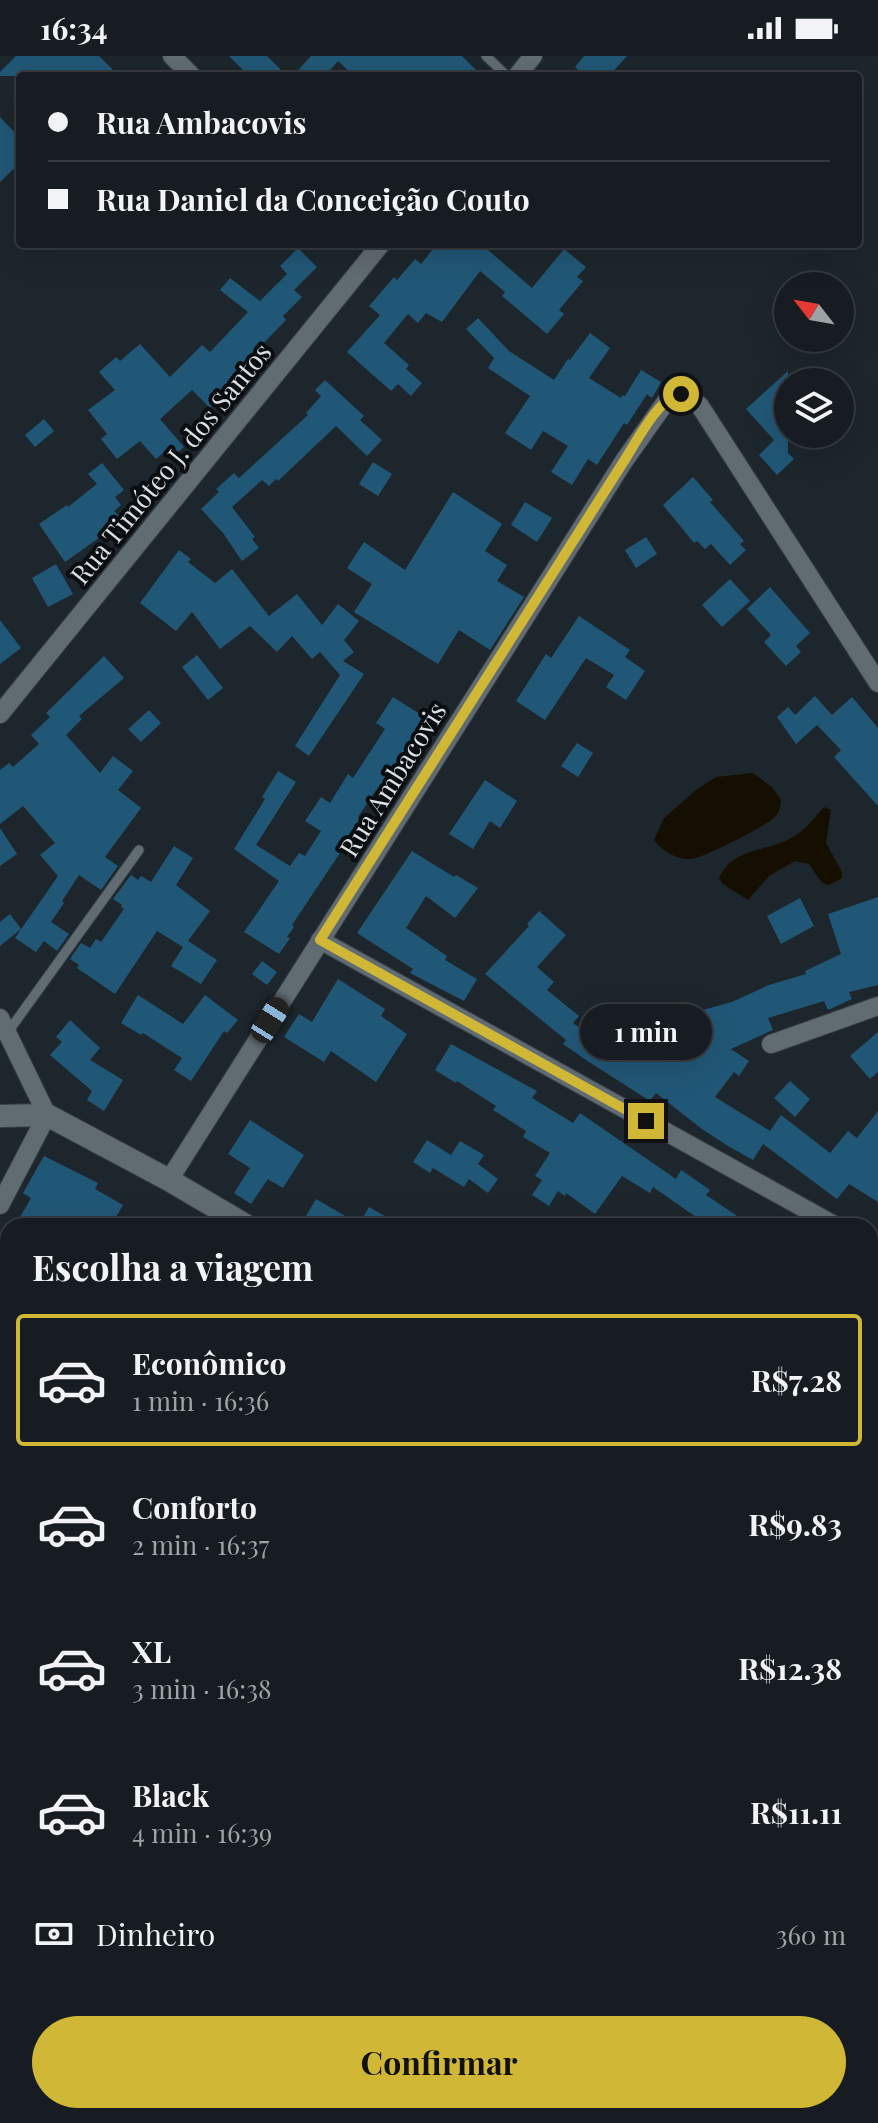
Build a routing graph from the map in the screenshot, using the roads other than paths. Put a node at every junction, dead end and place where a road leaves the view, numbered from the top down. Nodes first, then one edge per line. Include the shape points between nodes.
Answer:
1 (172, 56) edge
2 (486, 56) edge
3 (533, 56) edge
4 (188, 72) edge
5 (503, 72) edge
6 (520, 72) edge
7 (370, 248) edge
8 (878, 683) edge
9 (0, 714) edge
10 (139, 850) dead end
11 (320, 940) junction
12 (878, 1006) edge
13 (4, 1025) edge
14 (771, 1044) dead end
15 (47, 1115) junction
16 (0, 1116) edge
17 (169, 1180) junction
18 (0, 1205) edge
19 (233, 1218) edge
20 (822, 1218) edge

1 - 4 street
2 - 5 lane
3 - 6 street
7 - 9 street, Rua Timóteo J. dos Santos
8 - 11 street, Rua Ambacovis via 700,406 688,396 674,394 661,406
10 - 13 lane
11 - 17 street, Rua Ambacovis
11 - 20 street
12 - 14 street
13 - 15 street
15 - 16 street
15 - 17 street
15 - 18 street
17 - 19 street

